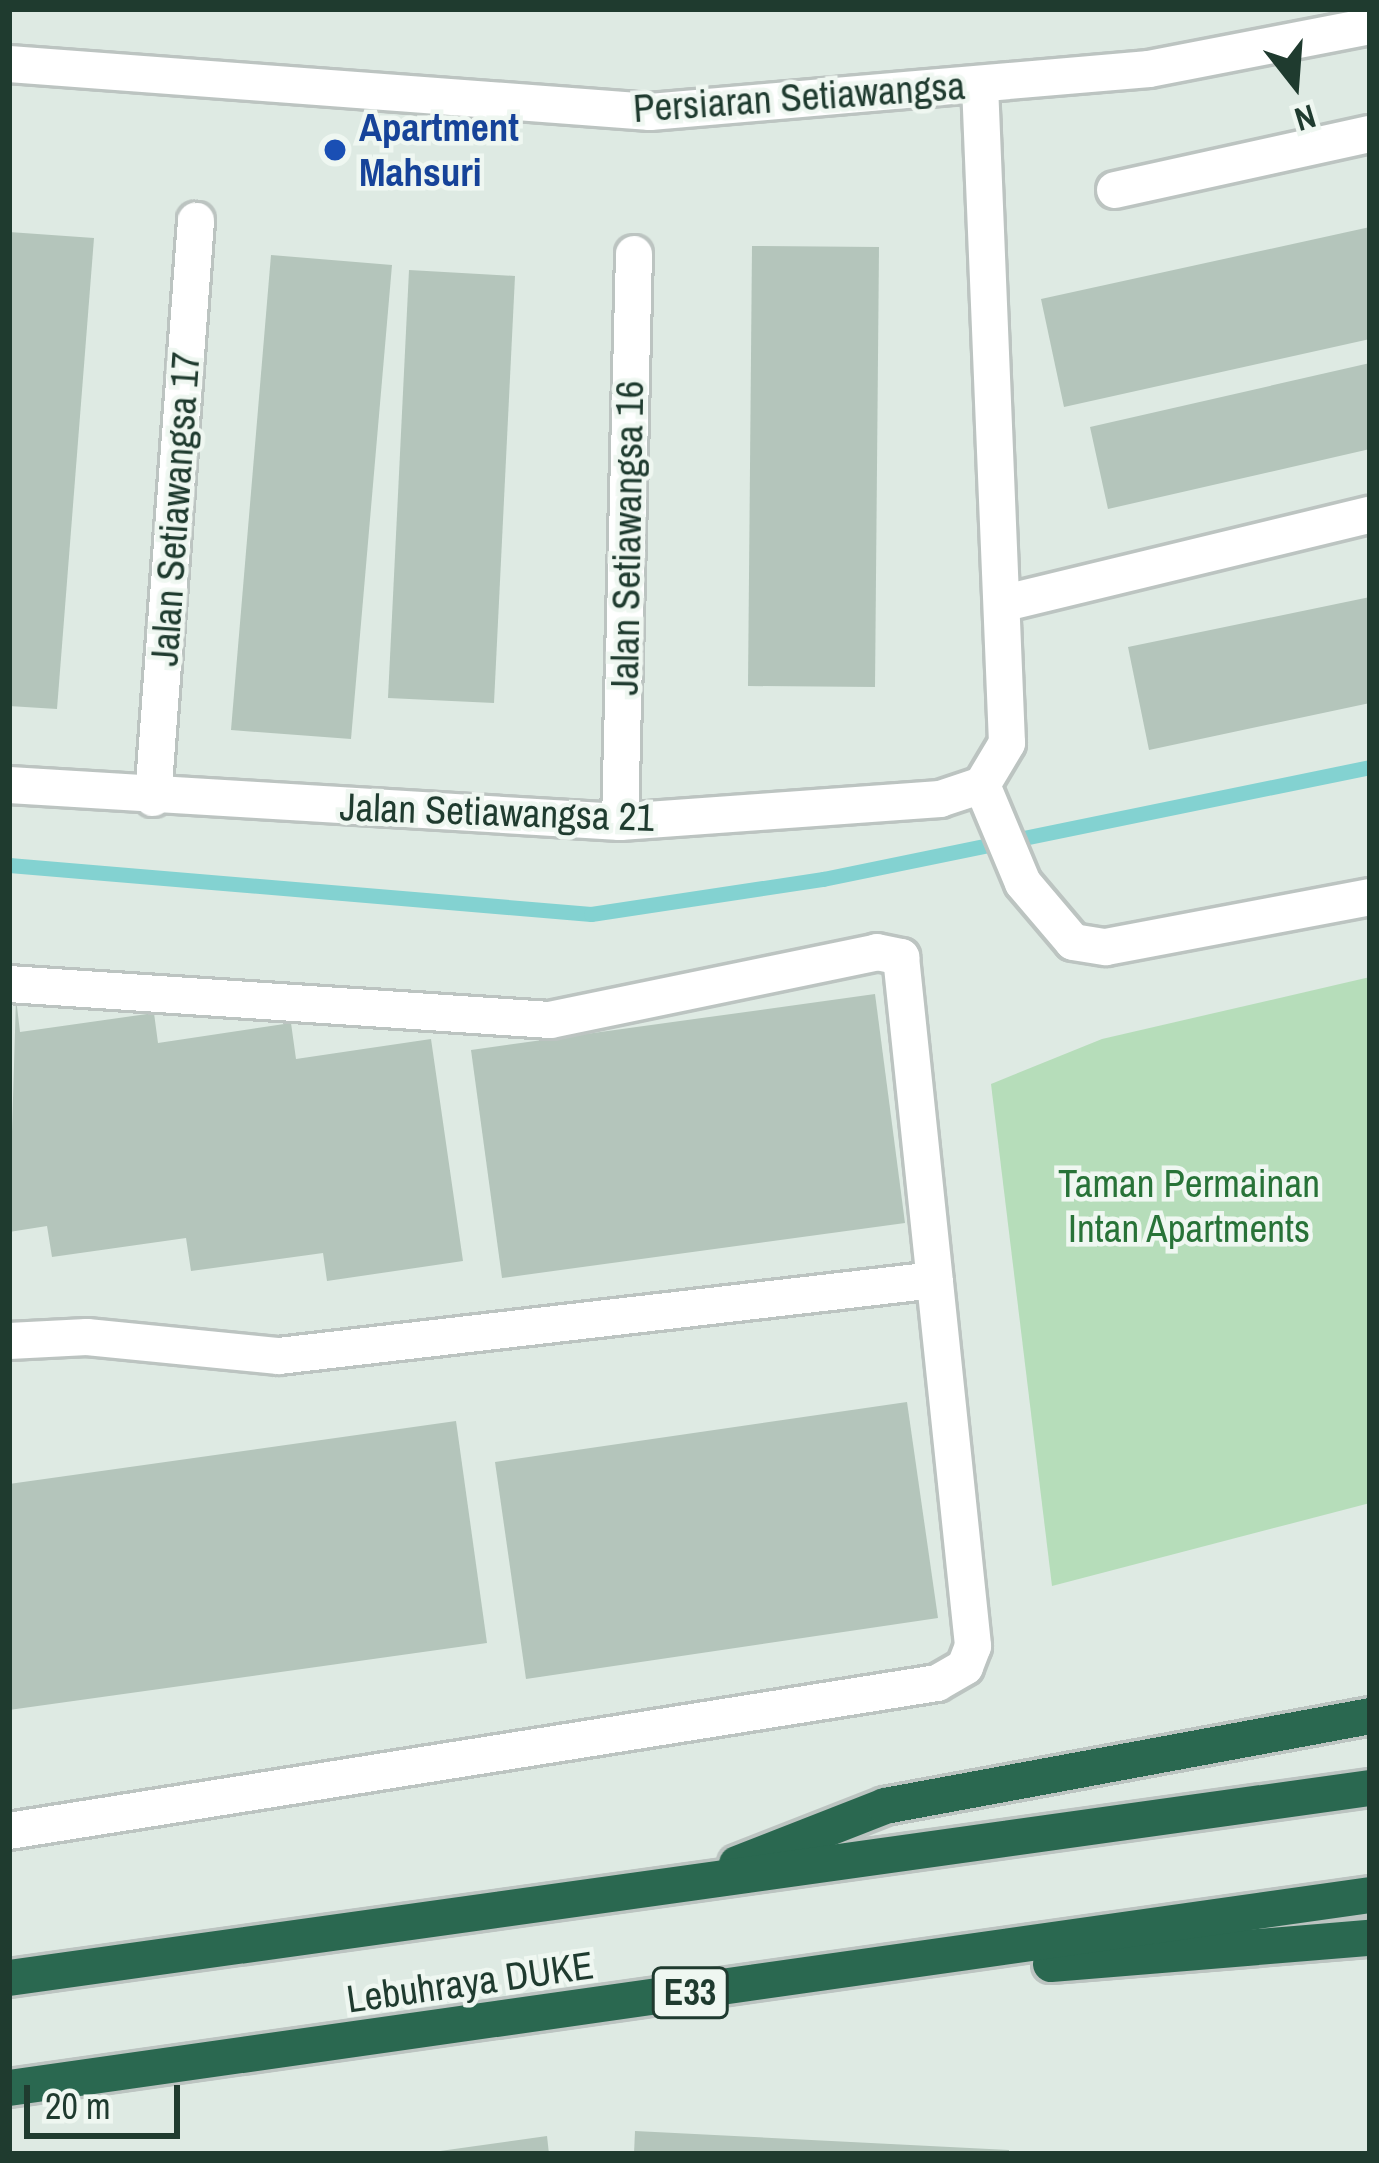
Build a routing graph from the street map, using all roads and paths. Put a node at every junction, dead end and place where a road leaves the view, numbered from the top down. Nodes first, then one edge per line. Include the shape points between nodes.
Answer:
1 (1370, 26) edge
2 (9, 64) edge
3 (980, 85) junction
4 (1370, 134) edge
5 (1115, 190) dead end
6 (196, 221) dead end
7 (634, 254) dead end
8 (1370, 515) edge
9 (1004, 603) junction
10 (9, 785) edge
11 (982, 785) junction
12 (153, 798) junction
13 (620, 822) junction
14 (1370, 897) edge
15 (9, 984) edge
16 (935, 1280) junction
17 (9, 1341) edge
18 (1370, 1716) edge
19 (1370, 1788) edge
20 (9, 1831) edge
21 (678, 1887) junction
22 (1370, 1895) edge
23 (1370, 1938) edge
24 (9, 1978) edge
25 (708, 1991) junction
26 (9, 2088) edge

1 - 3 street, Persiaran Setiawangsa via 1149,70
2 - 3 street, Persiaran Setiawangsa via 650,112
3 - 9 street
4 - 5 street
6 - 12 street, Jalan Setiawangsa 17
7 - 13 street, Jalan Setiawangsa 16
8 - 9 street
9 - 11 street via 1006,743
10 - 12 street, Jalan Setiawangsa 21
11 - 13 street, Jalan Setiawangsa 21 via 940,800
11 - 14 street via 1023,883 1049,924 1073,942 1106,947
12 - 13 street, Jalan Setiawangsa 21
15 - 16 street via 550,1020 877,952 901,957 912,988
16 - 17 street via 280,1356 87,1337
16 - 20 street via 973,1646 965,1667 938,1683 502,1759
18 - 21 highway via 885,1806
19 - 21 highway, Lebuhraya DUKE
21 - 24 highway, Lebuhraya DUKE
22 - 25 highway, Lebuhraya DUKE / E33
23 - 25 highway
25 - 26 highway, Lebuhraya DUKE / E33

